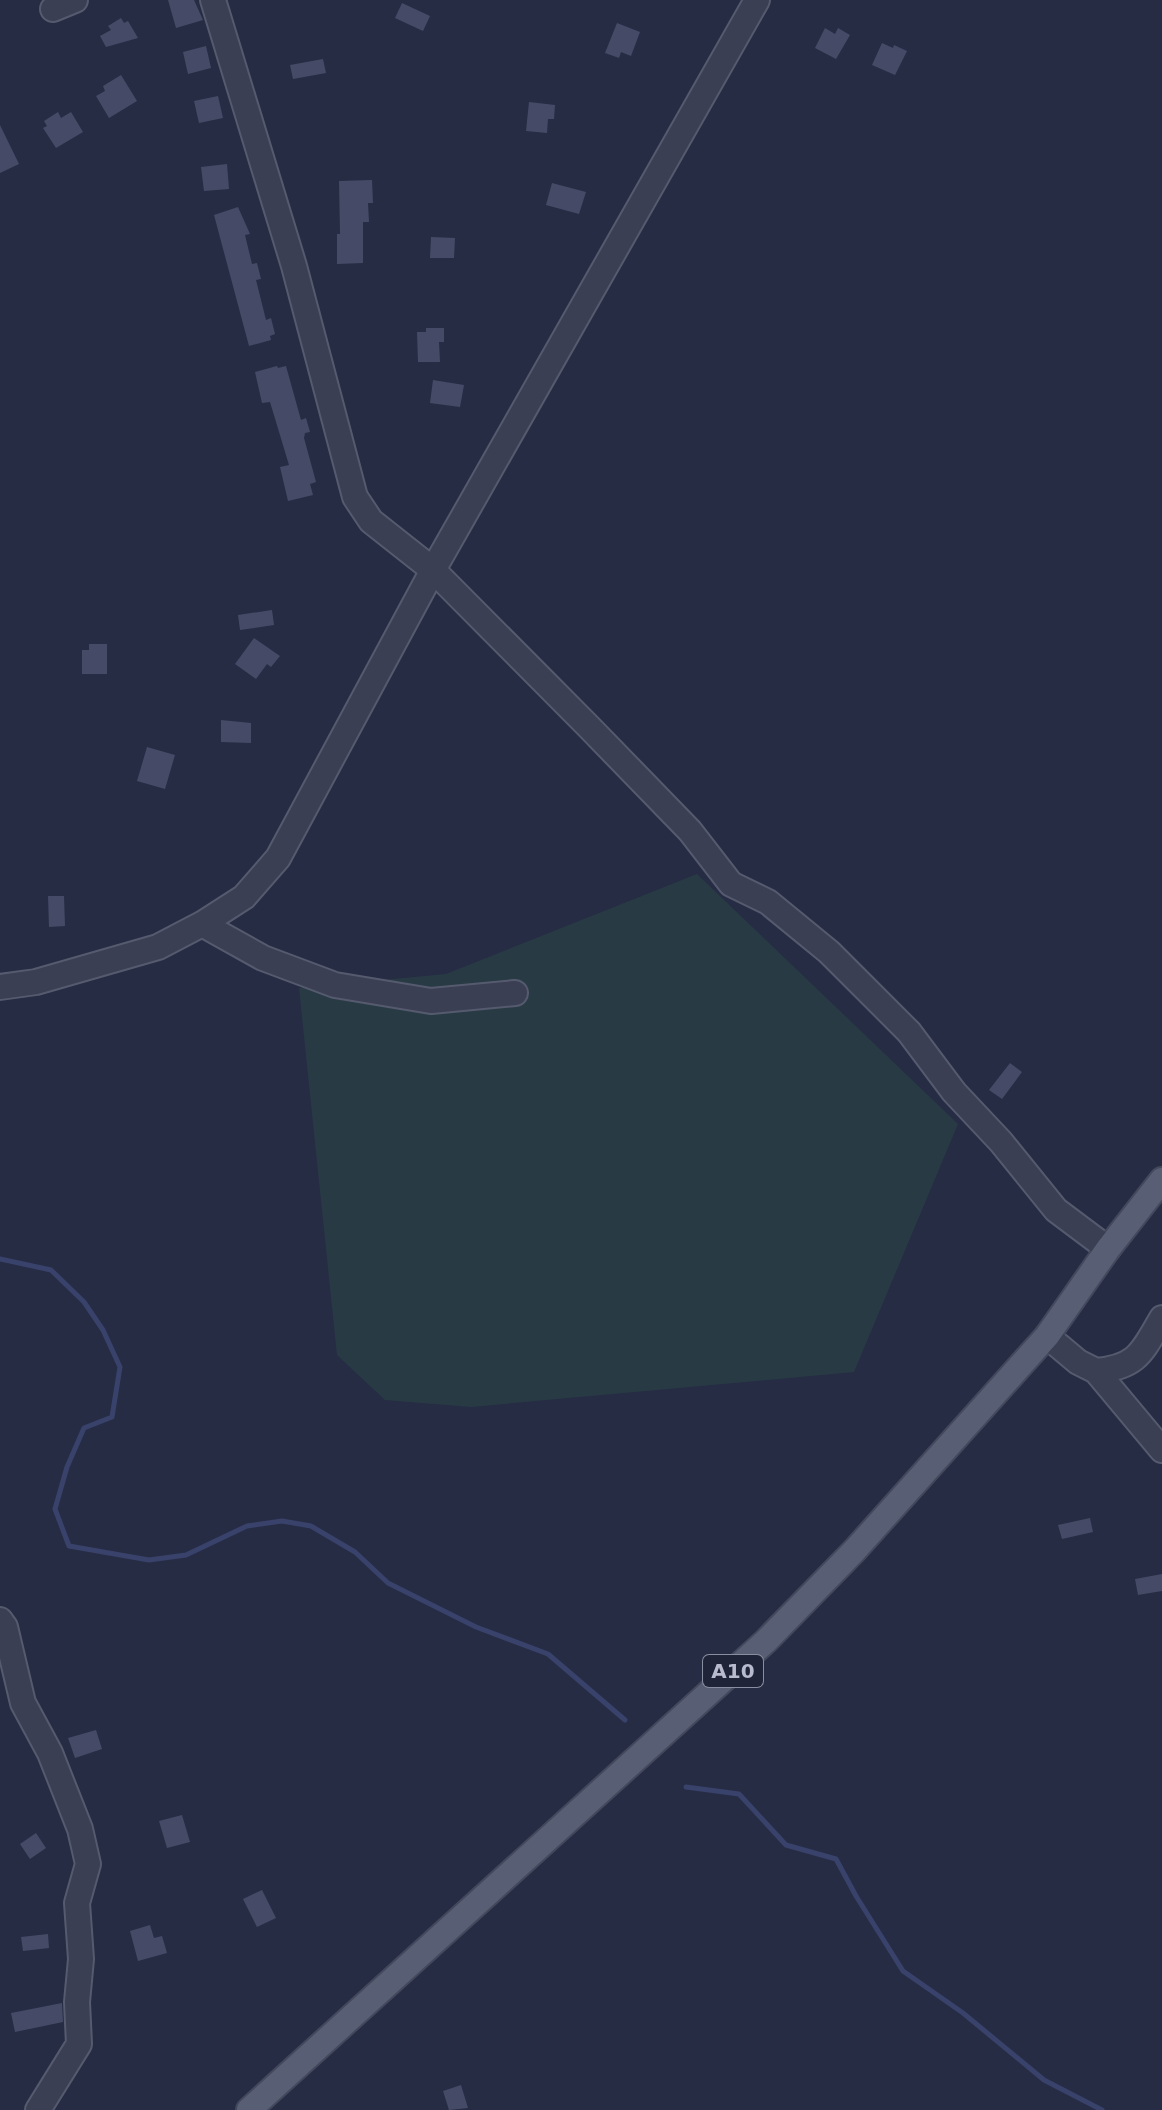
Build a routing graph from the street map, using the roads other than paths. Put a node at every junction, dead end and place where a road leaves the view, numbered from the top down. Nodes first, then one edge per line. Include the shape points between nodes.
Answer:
1 (213, 0) edge
2 (757, 0) edge
3 (433, 570) junction
4 (202, 924) junction
5 (0, 987) edge
6 (515, 993) dead end
7 (1162, 1180) edge
8 (1108, 1249) junction
9 (1162, 1318) edge
10 (1047, 1336) junction
11 (1096, 1371) junction
12 (1162, 1450) edge
13 (0, 1620) edge
14 (38, 2110) edge
15 (249, 2110) edge

1 - 3 street via 294,266 355,497 371,521
2 - 3 street
3 - 4 street via 278,858 244,897
3 - 8 street via 690,831 731,884 768,902 909,1032 1056,1210
4 - 5 street via 158,947
4 - 6 street via 263,958 335,985 431,1001
7 - 8 main road, A10
8 - 10 main road, A10
9 - 11 street via 1139,1357 1120,1369
10 - 11 street
10 - 15 main road, A10 via 766,1641
11 - 12 street
13 - 14 street via 23,1703 50,1753 88,1864 77,1903 79,2044

